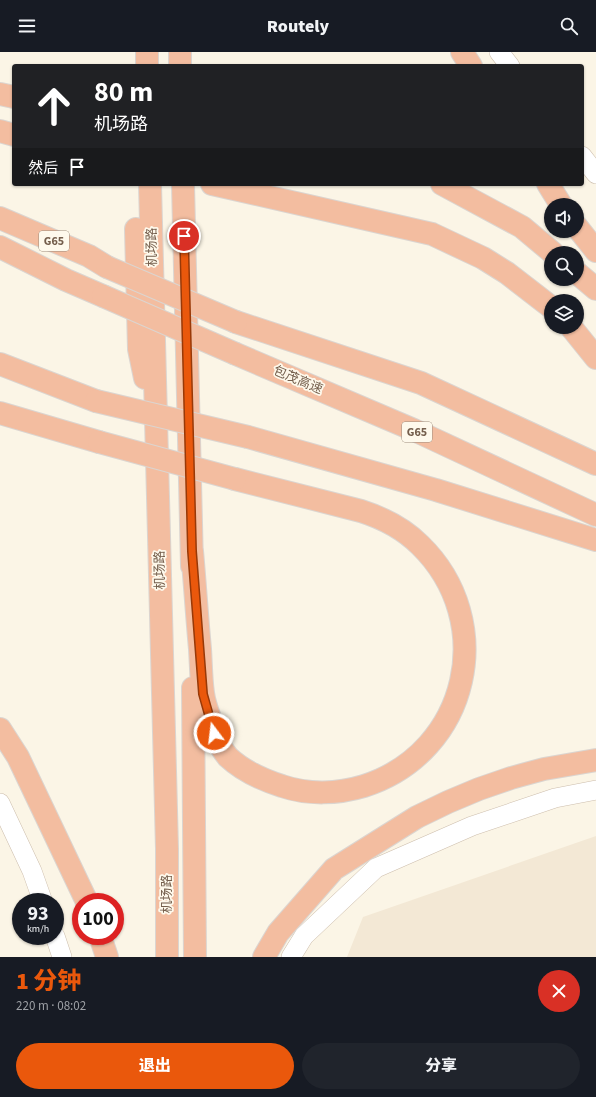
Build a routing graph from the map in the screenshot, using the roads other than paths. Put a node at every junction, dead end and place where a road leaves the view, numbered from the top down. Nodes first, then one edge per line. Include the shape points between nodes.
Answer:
1 (132, 52) edge
2 (147, 52) edge
3 (180, 52) edge
4 (462, 52) edge
5 (499, 52) edge
6 (132, 64) edge
7 (147, 64) edge
8 (180, 64) edge
9 (470, 64) edge
10 (508, 64) edge
11 (0, 94) edge
12 (12, 97) edge
13 (0, 132) edge
14 (12, 135) edge
15 (584, 159) edge
16 (596, 174) edge
17 (135, 186) edge
18 (150, 186) edge
19 (183, 186) edge
20 (446, 186) edge
21 (549, 186) edge
22 (222, 187) edge
23 (557, 198) edge
24 (0, 218) edge
25 (584, 236) edge
26 (545, 246) edge
27 (0, 247) edge
28 (596, 251) edge
29 (584, 279) edge
30 (596, 289) edge
31 (544, 301) edge
32 (577, 334) edge
33 (596, 358) edge
34 (0, 364) edge
35 (0, 413) edge
36 (157, 446) junction
37 (596, 464) edge
38 (596, 515) edge
39 (596, 540) edge
40 (192, 551) junction
41 (0, 729) edge
42 (596, 743) edge
43 (596, 760) edge
44 (544, 769) junction
45 (596, 790) edge
46 (0, 803) edge
47 (40, 893) edge
48 (83, 893) edge
49 (58, 945) edge
50 (103, 945) edge
51 (62, 957) edge
52 (107, 957) edge
53 (167, 957) edge
54 (196, 957) edge
55 (264, 957) edge
56 (291, 957) edge

1 - 6 highway
2 - 7 highway
3 - 8 highway
4 - 9 highway
5 - 10 street
11 - 12 highway
13 - 14 highway
15 - 16 street
17 - 36 highway via 139,348
18 - 36 highway, 机场路
19 - 40 highway
20 - 26 highway via 522,227
21 - 23 highway
22 - 31 highway via 432,234 501,269
24 - 37 highway, G65, bridge via 236,322 421,384
25 - 28 highway
27 - 38 highway, 包茂高速 / G65, bridge via 66,280 414,430
29 - 30 highway
32 - 33 highway
34 - 39 highway, bridge via 96,400 248,437 436,490
35 - 40 highway, bridge via 235,479 361,511 377,516 406,533 419,543 441,569 456,599 464,632 464,667 459,690 440,731 417,757 403,768 356,789 322,793 287,788 255,776 241,767 227,756 214,733 203,694
36 - 53 highway, 机场路 via 167,841
40 - 54 highway
41 - 48 highway via 18,757
42 - 44 highway
43 - 44 highway
44 - 55 highway via 479,789 448,802 417,817 334,869 278,933
45 - 56 street via 555,798 472,826 376,868 304,936
46 - 47 street
49 - 51 street
50 - 52 highway

